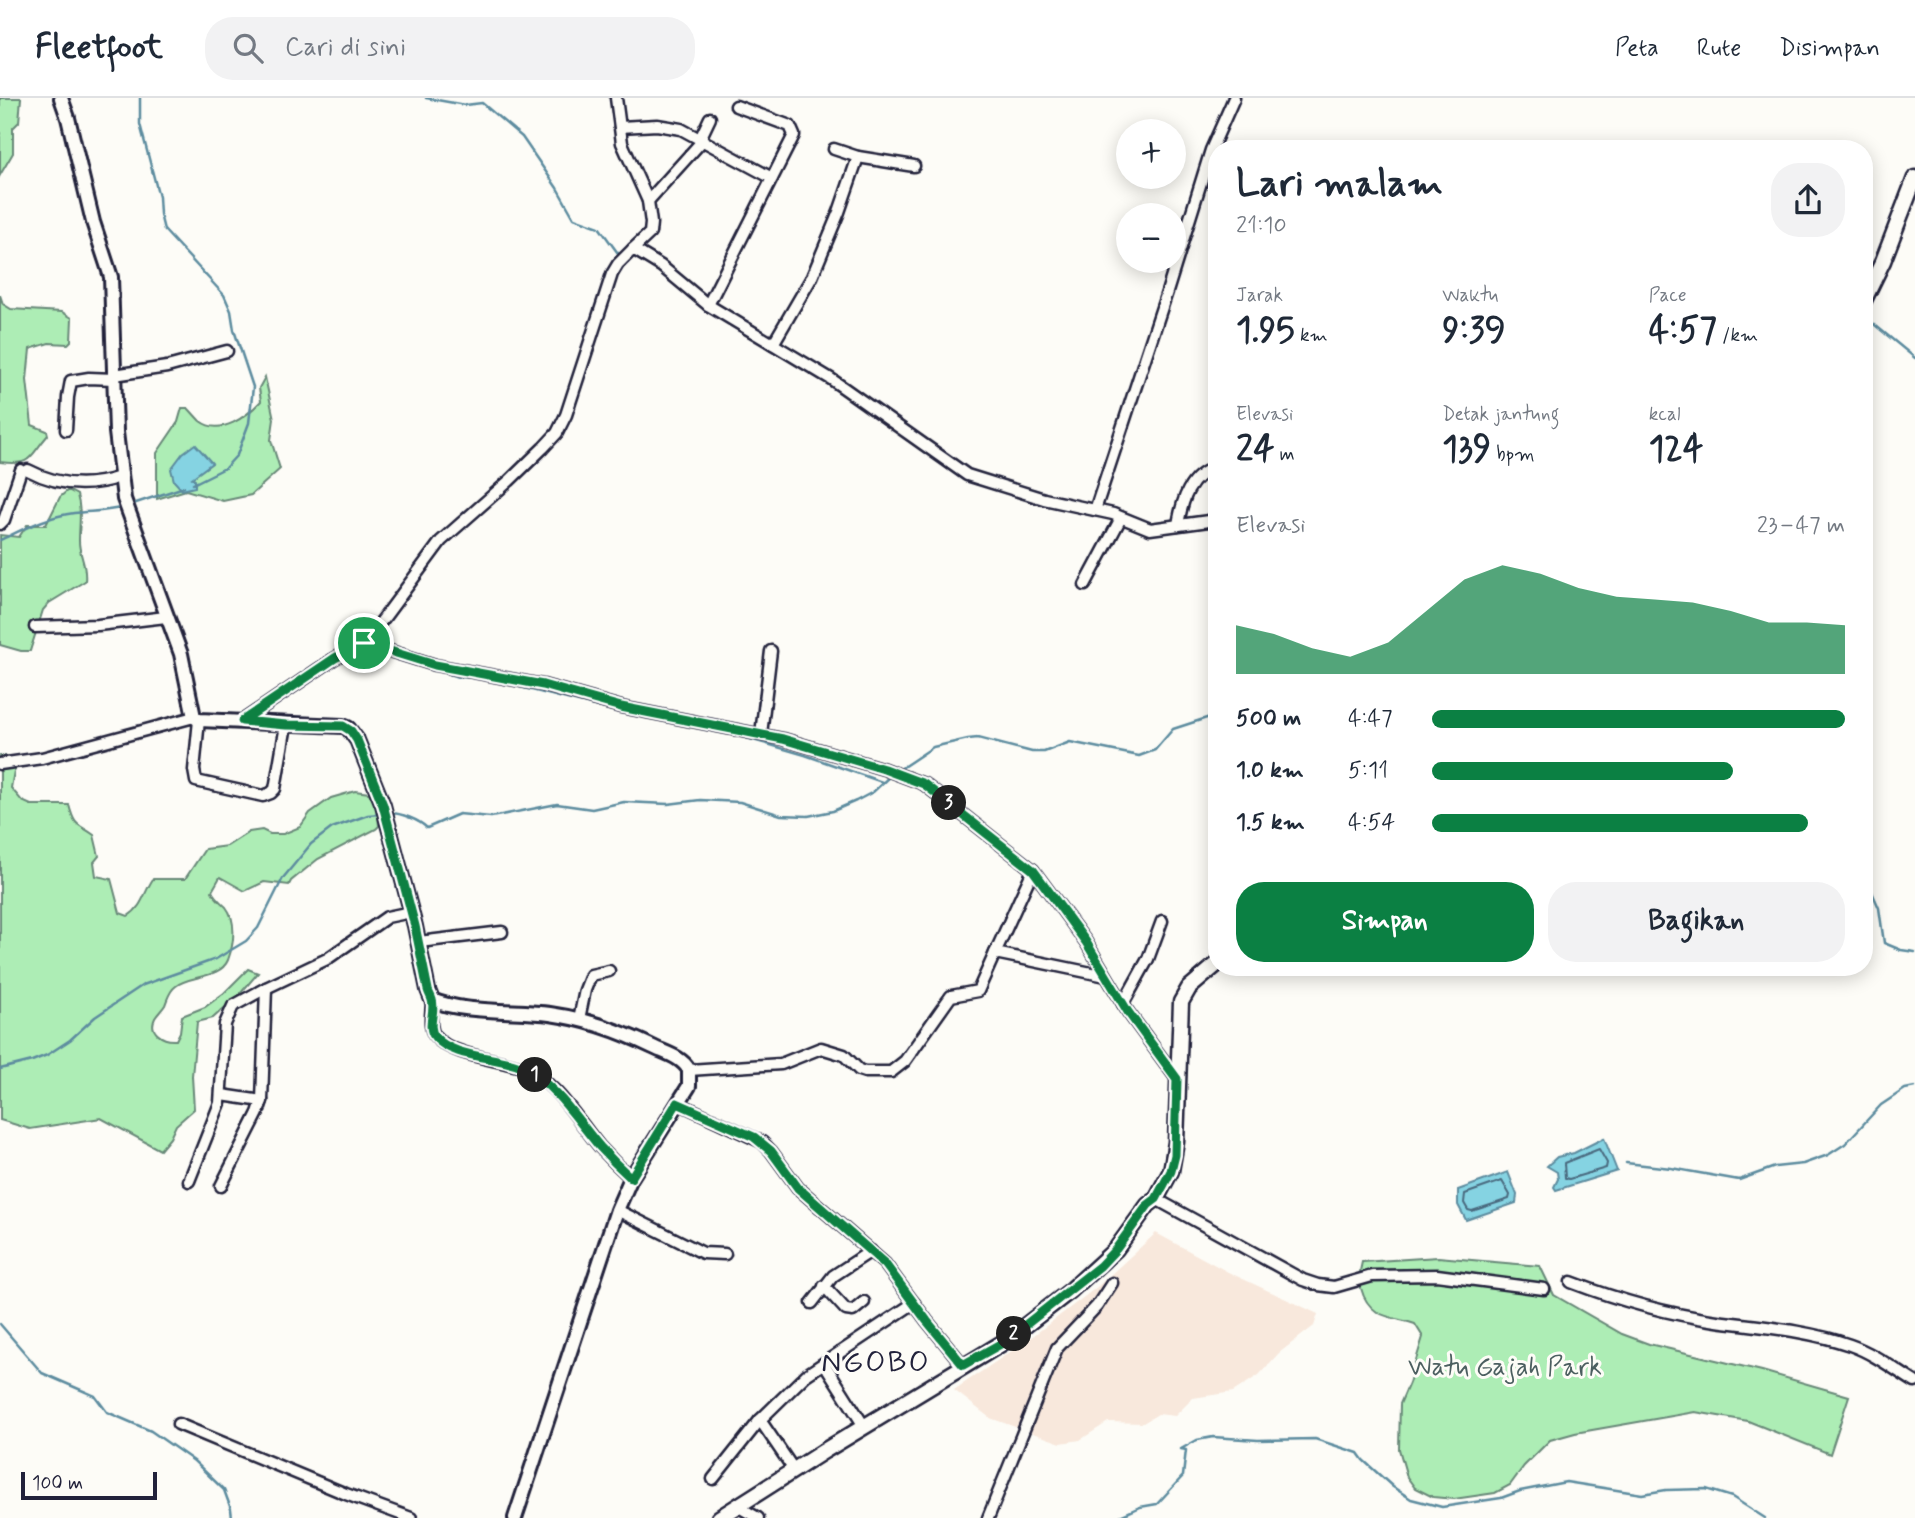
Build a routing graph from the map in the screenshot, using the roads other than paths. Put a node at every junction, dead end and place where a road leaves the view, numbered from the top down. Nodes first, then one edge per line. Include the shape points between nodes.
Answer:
1 (61, 98) edge
2 (616, 98) edge
3 (1234, 98) edge
4 (736, 106) dead end
5 (710, 118) dead end
6 (620, 127) junction
7 (701, 140) junction
8 (1215, 140) edge
9 (834, 149) dead end
10 (858, 157) junction
11 (1208, 160) edge
12 (914, 166) dead end
13 (772, 178) junction
14 (1915, 178) edge
15 (648, 201) junction
16 (633, 249) junction
17 (1873, 282) edge
18 (708, 305) junction
19 (773, 344) junction
20 (227, 351) dead end
21 (114, 377) junction
22 (66, 430) dead end
23 (1208, 470) edge
24 (120, 477) junction
25 (1095, 510) junction
26 (1121, 517) junction
27 (1208, 521) edge
28 (0, 524) edge
29 (1178, 525) junction
30 (1085, 586) dead end
31 (166, 617) junction
32 (35, 627) dead end
33 (364, 643) junction
34 (771, 651) dead end
35 (196, 718) junction
36 (242, 721) junction
37 (286, 725) junction
38 (761, 734) junction
39 (0, 764) edge
40 (1033, 870) junction
41 (411, 912) junction
42 (1162, 921) dead end
43 (502, 932) dead end
44 (419, 942) junction
45 (995, 953) junction
46 (609, 971) dead end
47 (1208, 972) edge
48 (1106, 976) junction
49 (266, 988) junction
50 (432, 1000) junction
51 (1123, 1004) junction
52 (579, 1019) junction
53 (689, 1070) junction
54 (1177, 1079) junction
55 (222, 1095) junction
56 (262, 1101) junction
57 (677, 1103) junction
58 (631, 1178) junction
59 (189, 1181) dead end
60 (222, 1186) dead end
61 (1156, 1199) junction
62 (617, 1210) junction
63 (871, 1251) junction
64 (725, 1254) dead end
65 (1571, 1282) dead end
66 (1112, 1283) dead end
67 (824, 1286) junction
68 (1544, 1289) dead end
69 (864, 1302) dead end
70 (812, 1303) dead end
71 (914, 1303) junction
72 (824, 1363) junction
73 (963, 1365) junction
74 (1915, 1382) edge
75 (760, 1420) junction
76 (177, 1424) dead end
77 (864, 1426) junction
78 (794, 1470) junction
79 (713, 1479) dead end
80 (737, 1506) junction
81 (411, 1518) edge
82 (515, 1518) edge
83 (719, 1518) edge
84 (758, 1518) edge
85 (988, 1518) edge

1 - 21 street via 111,277
2 - 6 street
3 - 8 street
4 - 13 street via 793,128 794,135
5 - 7 street
6 - 7 street via 671,127
6 - 15 street via 626,155
7 - 13 street
7 - 15 street
9 - 10 street
10 - 12 street
10 - 19 street via 812,276
11 - 25 street
13 - 18 street
14 - 17 main road
15 - 16 street via 650,233
16 - 18 street
16 - 33 street via 620,261 609,284 557,433 441,541
18 - 19 street
19 - 25 street via 967,475
20 - 21 street
21 - 22 street via 71,381
21 - 24 street
23 - 29 street via 1184,495
24 - 28 street via 85,486 48,480 24,470
24 - 31 street via 128,514
25 - 26 street
26 - 29 street via 1150,529
26 - 30 street
27 - 29 street
31 - 32 street
31 - 35 street via 181,654
33 - 36 street
33 - 38 street via 435,665
34 - 38 street
35 - 36 street
35 - 37 street via 196,781 263,796 275,789
35 - 39 street via 41,758
36 - 37 street
37 - 41 street via 348,728 357,740 383,805
38 - 40 street via 914,779
40 - 45 street
40 - 48 street
41 - 44 street
41 - 49 street via 387,917 327,959
42 - 51 street via 1149,959
43 - 44 street
44 - 50 street
45 - 48 street
45 - 53 street via 978,991 951,996 905,1061 891,1072 859,1070 844,1055 821,1048 782,1064
46 - 52 street via 591,975
47 - 54 main road via 1181,1002
48 - 51 street
49 - 55 street via 229,1012
49 - 56 street
50 - 52 street via 453,1007
50 - 58 street via 431,1028 436,1038 466,1053 524,1068 544,1082
51 - 54 street
52 - 53 street via 634,1038 679,1059
53 - 57 street via 689,1086
54 - 61 main road via 1175,1155
55 - 56 street
55 - 59 street
56 - 60 street
57 - 58 street
57 - 63 street via 762,1142 798,1188
58 - 62 street
61 - 68 street via 1318,1285 1344,1286 1372,1276 1437,1275
61 - 73 main road via 1100,1266 1013,1335
62 - 64 street via 704,1253
62 - 82 street
63 - 67 street
63 - 71 street
65 - 74 street via 1634,1303 1793,1330 1849,1345
66 - 85 street via 1097,1307 1057,1348
67 - 69 street via 846,1310 853,1311
67 - 70 street
71 - 72 street
71 - 73 street
72 - 75 street
72 - 77 street
73 - 77 main road
75 - 78 street
75 - 79 street
76 - 81 street
77 - 78 main road
78 - 80 main road
80 - 83 main road
80 - 84 street

